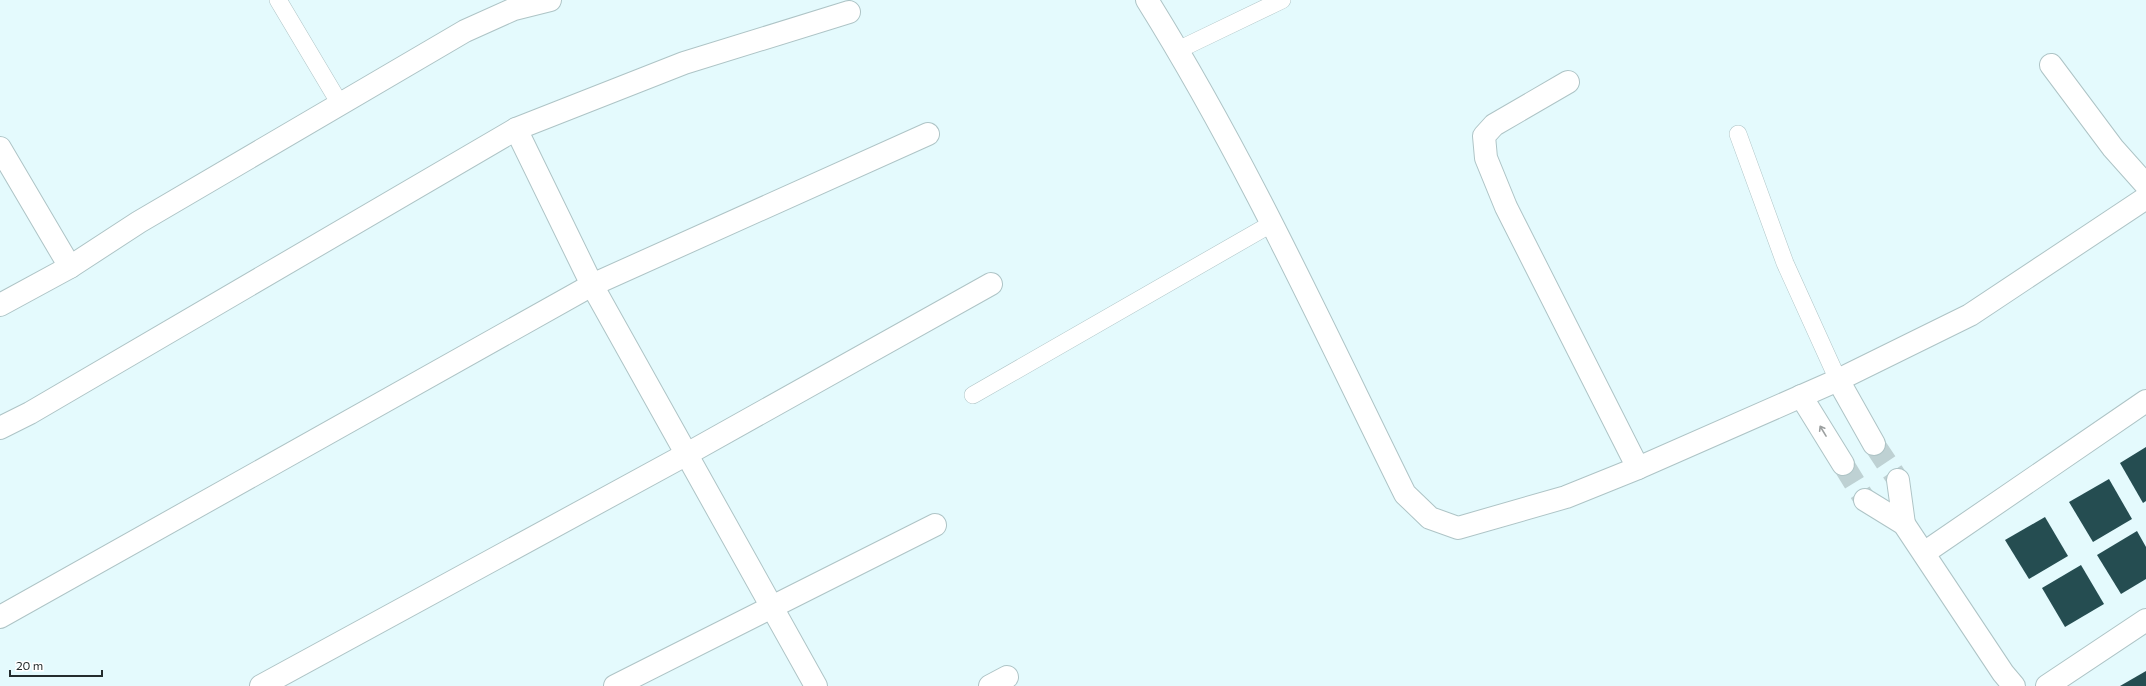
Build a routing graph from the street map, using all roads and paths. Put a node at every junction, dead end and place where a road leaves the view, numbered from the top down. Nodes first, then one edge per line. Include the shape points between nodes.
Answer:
1 (278, 0) edge
2 (550, 0) edge
3 (1147, 0) edge
4 (1282, 0) edge
5 (849, 12) dead end
6 (1178, 50) junction
7 (2051, 65) dead end
8 (1568, 82) dead end
9 (340, 104) junction
10 (516, 129) junction
11 (928, 134) dead end
12 (1738, 134) dead end
13 (0, 148) edge
14 (2144, 201) edge
15 (1271, 224) junction
16 (70, 267) junction
17 (991, 284) dead end
18 (592, 285) junction
19 (0, 306) edge
20 (1838, 380) junction
21 (973, 395) dead end
22 (1802, 396) junction
23 (2146, 401) edge
24 (0, 428) edge
25 (1874, 444) tunnel mouth
26 (687, 454) junction
27 (1843, 464) tunnel mouth
28 (1638, 468) junction
29 (1898, 480) tunnel mouth
30 (1866, 500) tunnel mouth
31 (1904, 524) junction
32 (935, 525) dead end
33 (1924, 553) junction
34 (773, 608) junction
35 (0, 617) edge
36 (2146, 620) edge
37 (261, 686) edge
38 (615, 686) edge
39 (816, 686) edge
40 (2014, 686) edge
41 (2047, 686) edge

1 - 9 lane
2 - 9 street via 514,9 466,31
3 - 6 street
4 - 6 lane
5 - 10 street via 684,63
6 - 15 street
7 - 14 street via 2113,148
8 - 28 street via 1494,125 1484,136 1486,158 1506,207
9 - 16 street via 139,222
10 - 18 street
10 - 24 street via 30,413
11 - 18 street
12 - 20 lane via 1785,263
13 - 16 street
14 - 20 street via 1970,315
15 - 21 lane
15 - 28 street via 1405,494 1430,518 1458,528 1566,497
16 - 19 street
17 - 26 street
18 - 26 street
18 - 35 street
20 - 22 street
20 - 25 street
27 -> 22 street
22 - 28 street
23 - 33 street
26 - 34 street
26 - 37 street
29 - 31 street
30 - 31 street
31 - 33 street
32 - 34 street
33 - 40 street
34 - 38 street
34 - 39 street
36 - 41 street

